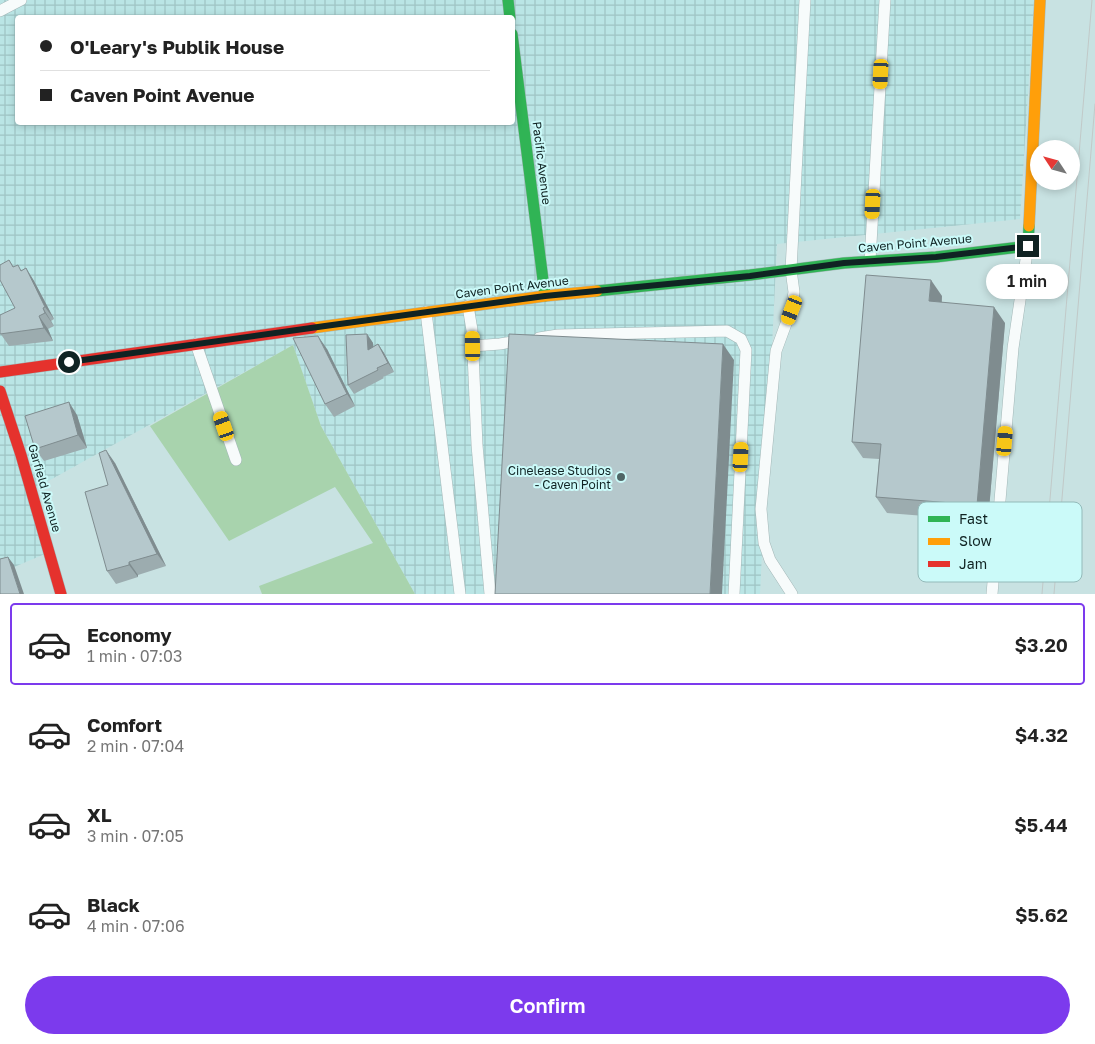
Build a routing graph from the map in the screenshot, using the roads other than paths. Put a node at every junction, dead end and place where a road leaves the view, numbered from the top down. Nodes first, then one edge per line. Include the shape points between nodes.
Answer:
1 (21, 0) edge
2 (508, 0) edge
3 (805, 0) edge
4 (885, 0) edge
5 (1040, 0) edge
6 (0, 11) edge
7 (510, 15) edge
8 (515, 58) edge
9 (1028, 246) junction
10 (870, 261) junction
11 (791, 270) junction
12 (545, 296) junction
13 (468, 306) junction
14 (426, 312) junction
15 (196, 344) junction
16 (473, 346) junction
17 (0, 372) edge
18 (0, 391) edge
19 (236, 460) dead end
20 (1000, 502) edge
21 (62, 594) edge
22 (460, 594) edge
23 (490, 594) edge
24 (734, 594) edge
25 (792, 594) edge

1 - 6 lane
2 - 7 street
3 - 11 lane
4 - 10 lane
5 - 9 street
8 - 12 street, Pacific Avenue
9 - 10 street, Caven Point Avenue
9 - 20 lane via 1013,348
10 - 11 street, Caven Point Avenue
11 - 12 street, Caven Point Avenue
11 - 25 lane via 792,310 776,351 761,509 764,543 770,560
12 - 13 street, Caven Point Avenue
13 - 14 street, Caven Point Avenue
13 - 16 lane
14 - 15 street, Caven Point Avenue
14 - 22 lane
15 - 17 street, Caven Point Avenue
15 - 19 lane
16 - 23 lane via 477,445
16 - 24 lane via 558,335 727,331 741,339 746,350
18 - 21 street, Garfield Avenue

